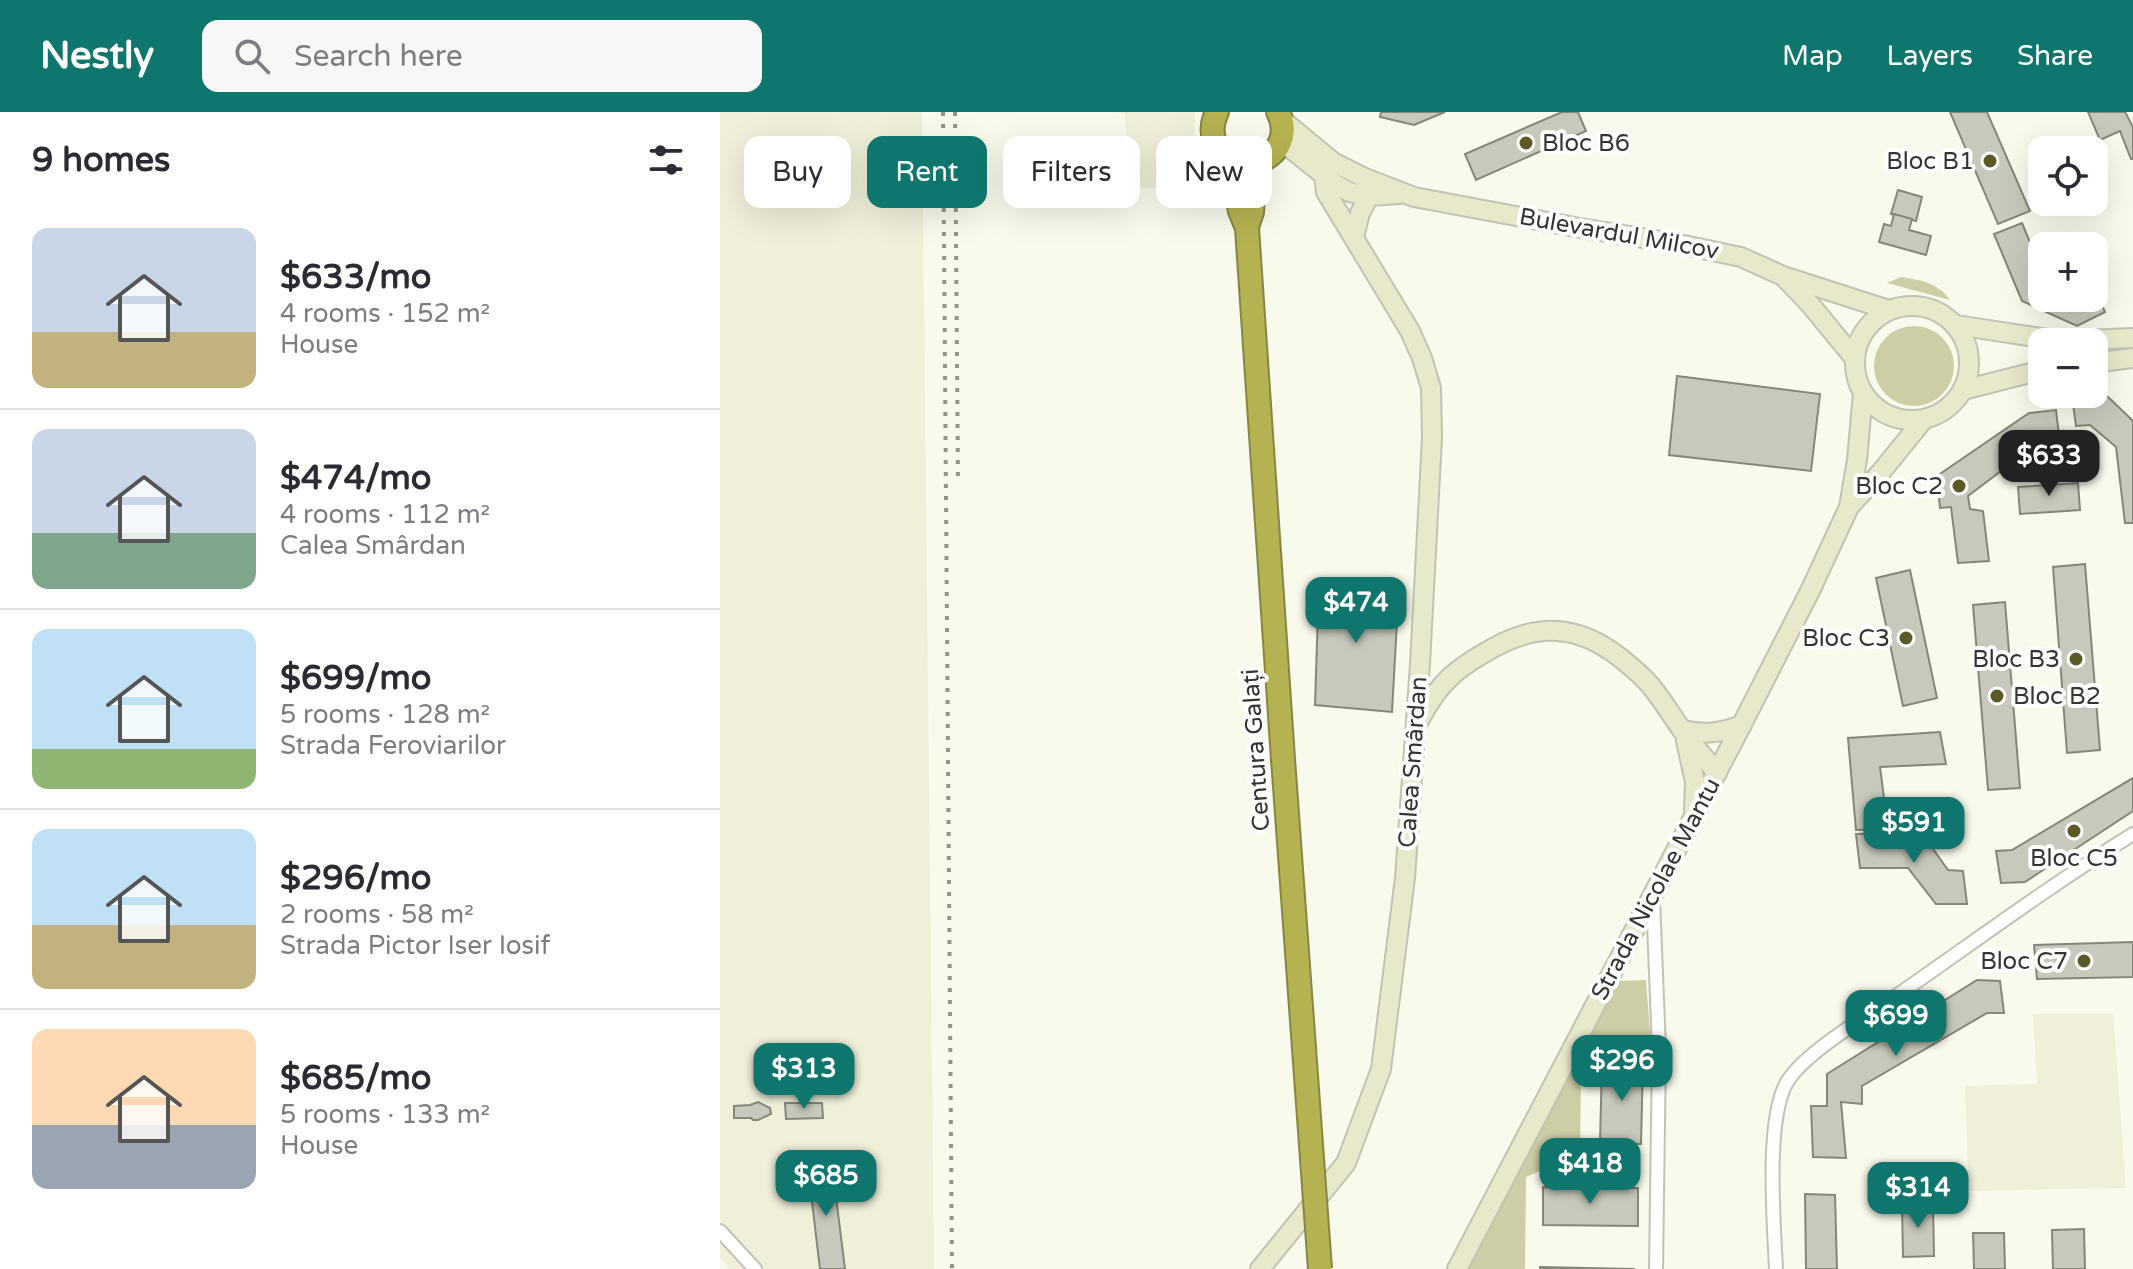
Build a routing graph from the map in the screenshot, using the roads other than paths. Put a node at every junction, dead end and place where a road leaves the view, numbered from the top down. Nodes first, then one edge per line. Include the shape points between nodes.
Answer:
1 (1217, 112) edge
2 (1280, 124) edge
3 (1213, 136) edge
4 (1272, 154) edge
5 (1326, 170) junction
6 (1365, 178) junction
7 (1405, 194) junction
8 (1369, 196) junction
9 (1239, 208) edge
10 (1252, 208) edge
11 (1247, 228) junction
12 (1354, 237) junction
13 (1783, 276) junction
14 (1889, 310) junction
15 (1956, 325) junction
16 (2133, 338) edge
17 (2133, 358) edge
18 (1855, 359) junction
19 (2108, 361) edge
20 (2028, 374) edge
21 (1963, 390) junction
22 (1863, 393) junction
23 (1924, 419) junction
24 (1849, 507) junction
25 (1420, 664) junction
26 (1458, 668) junction
27 (1742, 725) junction
28 (1416, 726) junction
29 (1682, 730) junction
30 (1717, 773) junction
31 (1692, 820) junction
32 (2133, 834) edge
33 (1653, 895) junction
34 (720, 1231) edge
35 (755, 1269) edge
36 (1260, 1269) edge
37 (1320, 1269) edge
38 (1457, 1269) edge
39 (1656, 1269) edge
40 (1776, 1269) edge

1 - 3 highway, Centura Galați
2 - 4 highway
2 - 5 main road, Bulevardul Milcov
5 - 6 main road, Bulevardul Milcov
5 - 8 main road via 1335,184
5 - 12 main road, Calea Smârdan via 1326,192
6 - 7 main road, Bulevardul Milcov
6 - 8 main road
7 - 8 main road, Bulevardul Milcov
7 - 13 main road, Bulevardul Milcov via 1712,250
8 - 12 main road
9 - 11 highway, Centura Galați
10 - 11 highway, Centura Galați
11 - 37 highway, Centura Galați, bridge
12 - 25 main road, Calea Smârdan via 1410,331 1431,388
13 - 14 main road, Bulevardul Milcov
13 - 18 main road, Bulevardul Milcov
14 - 15 main road via 1913,305 1937,311
14 - 18 main road via 1861,335
15 - 16 main road via 2061,341
15 - 21 main road via 1970,363
17 - 19 main road
18 - 22 main road
20 - 21 main road
21 - 23 main road via 1953,403
22 - 23 main road via 1890,415
22 - 24 main road, Strada Nicolae Mantu
23 - 24 main road, Strada Nicolae Mantu
24 - 27 main road, Strada Nicolae Mantu
25 - 26 main road
25 - 28 main road, Calea Smârdan
26 - 28 main road via 1434,694
26 - 29 main road via 1530,632 1576,633 1602,644 1633,668
27 - 29 main road via 1717,733
27 - 30 main road, Strada Nicolae Mantu
28 - 36 main road, Calea Smârdan via 1405,878 1381,1069 1346,1163
29 - 30 main road
29 - 31 main road via 1695,782
30 - 31 main road, Strada Nicolae Mantu
31 - 33 main road, Strada Nicolae Mantu
32 - 40 street via 1814,1053 1788,1081 1774,1133
33 - 38 main road, Strada Nicolae Mantu
33 - 39 street via 1659,1049
34 - 35 street

